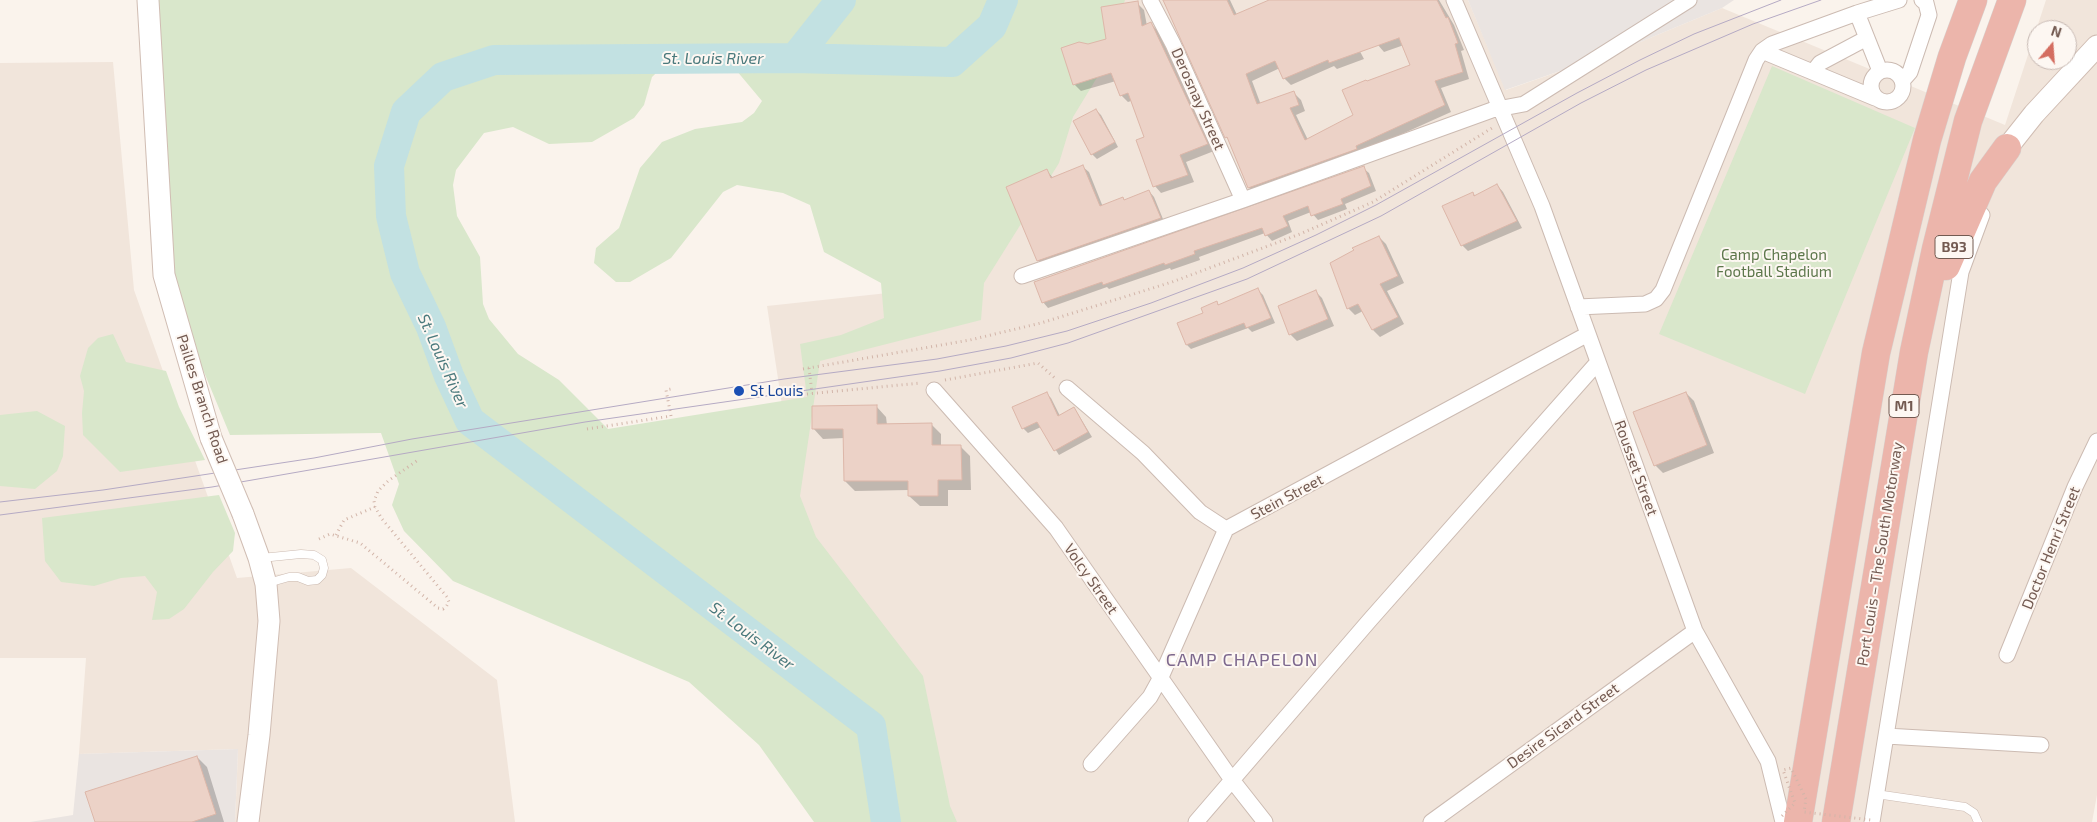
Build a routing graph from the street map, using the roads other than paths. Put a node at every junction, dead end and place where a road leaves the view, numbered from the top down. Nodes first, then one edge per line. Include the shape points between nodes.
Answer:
1 (148, 0) edge
2 (1150, 0) edge
3 (1454, 0) edge
4 (1689, 0) edge
5 (1899, 0) edge
6 (1922, 0) edge
7 (1972, 0) edge
8 (2012, 0) edge
9 (1857, 13) junction
10 (1867, 38) junction
11 (2097, 46) edge
12 (1762, 51) junction
13 (1813, 72) junction
14 (1880, 72) junction
15 (1902, 82) junction
16 (1876, 98) junction
17 (1499, 116) junction
18 (2007, 148) junction
19 (1243, 200) junction
20 (1022, 276) dead end
21 (1578, 307) junction
22 (1588, 334) junction
23 (1914, 352) junction
24 (1598, 362) junction
25 (930, 386) road end
26 (1067, 388) road end
27 (2097, 441) edge
28 (1226, 529) junction
29 (259, 558) junction
30 (266, 584) junction
31 (1695, 631) junction
32 (2007, 655) dead end
33 (1161, 677) junction
34 (1886, 736) junction
35 (2041, 745) dead end
36 (1091, 764) dead end
37 (1232, 780) junction
38 (1876, 794) junction
39 (1788, 820) edge
40 (248, 822) edge
41 (1196, 822) edge
42 (1265, 822) edge
43 (1431, 822) edge
44 (1836, 822) edge
45 (1871, 822) edge
46 (1978, 822) edge

1 - 29 main road, Pailles Branch Road, bridge via 164,275 211,438
2 - 19 street, Derosnay Street
3 - 17 street, Rousset Street
4 - 17 street via 1524,104
5 - 9 street
6 - 15 street via 1930,15 1910,72
7 - 39 highway, M1 via 1927,140 1876,353
8 - 23 highway, Port Louis – The South Motorway / M1 via 1968,121
9 - 10 street
9 - 12 street via 1772,44
10 - 13 street via 1820,63
10 - 14 street
11 - 18 main road, B93
12 - 13 street
12 - 21 street via 1664,290 1645,304
13 - 16 street
14 - 15 street via 1891,71
14 - 16 street via 1871,83 1872,94
15 - 16 street via 1902,92 1895,100 1885,103
17 - 19 street
17 - 21 street, Rousset Street via 1542,206
18 - 23 highway, B93 via 1983,181 1971,207
18 - 34 street via 1961,272
19 - 20 street
21 - 22 street, Rousset Street
22 - 24 street, Rousset Street
22 - 28 street, Stein Street
23 - 44 highway, Port Louis – The South Motorway / M1
24 - 31 street, Rousset Street
24 - 37 street
25 - 33 street, Volcy Street via 1056,528
26 - 28 street via 1143,453 1200,512
27 - 32 street, Doctor Henri Street
28 - 33 street
29 - 30 main road, Pailles Branch Road
29 - 30 lane via 301,554 314,555 322,560 324,568 317,580 288,577
30 - 40 main road, Pailles Branch Road via 268,641
31 - 39 street, Rousset Street via 1768,761
31 - 43 street, Desire Sicard Street
33 - 36 street via 1150,697
33 - 37 street, Volcy Street
34 - 35 street
34 - 38 street
37 - 41 street
37 - 42 street, Volcy Street
38 - 45 street
38 - 46 lane via 1965,806

